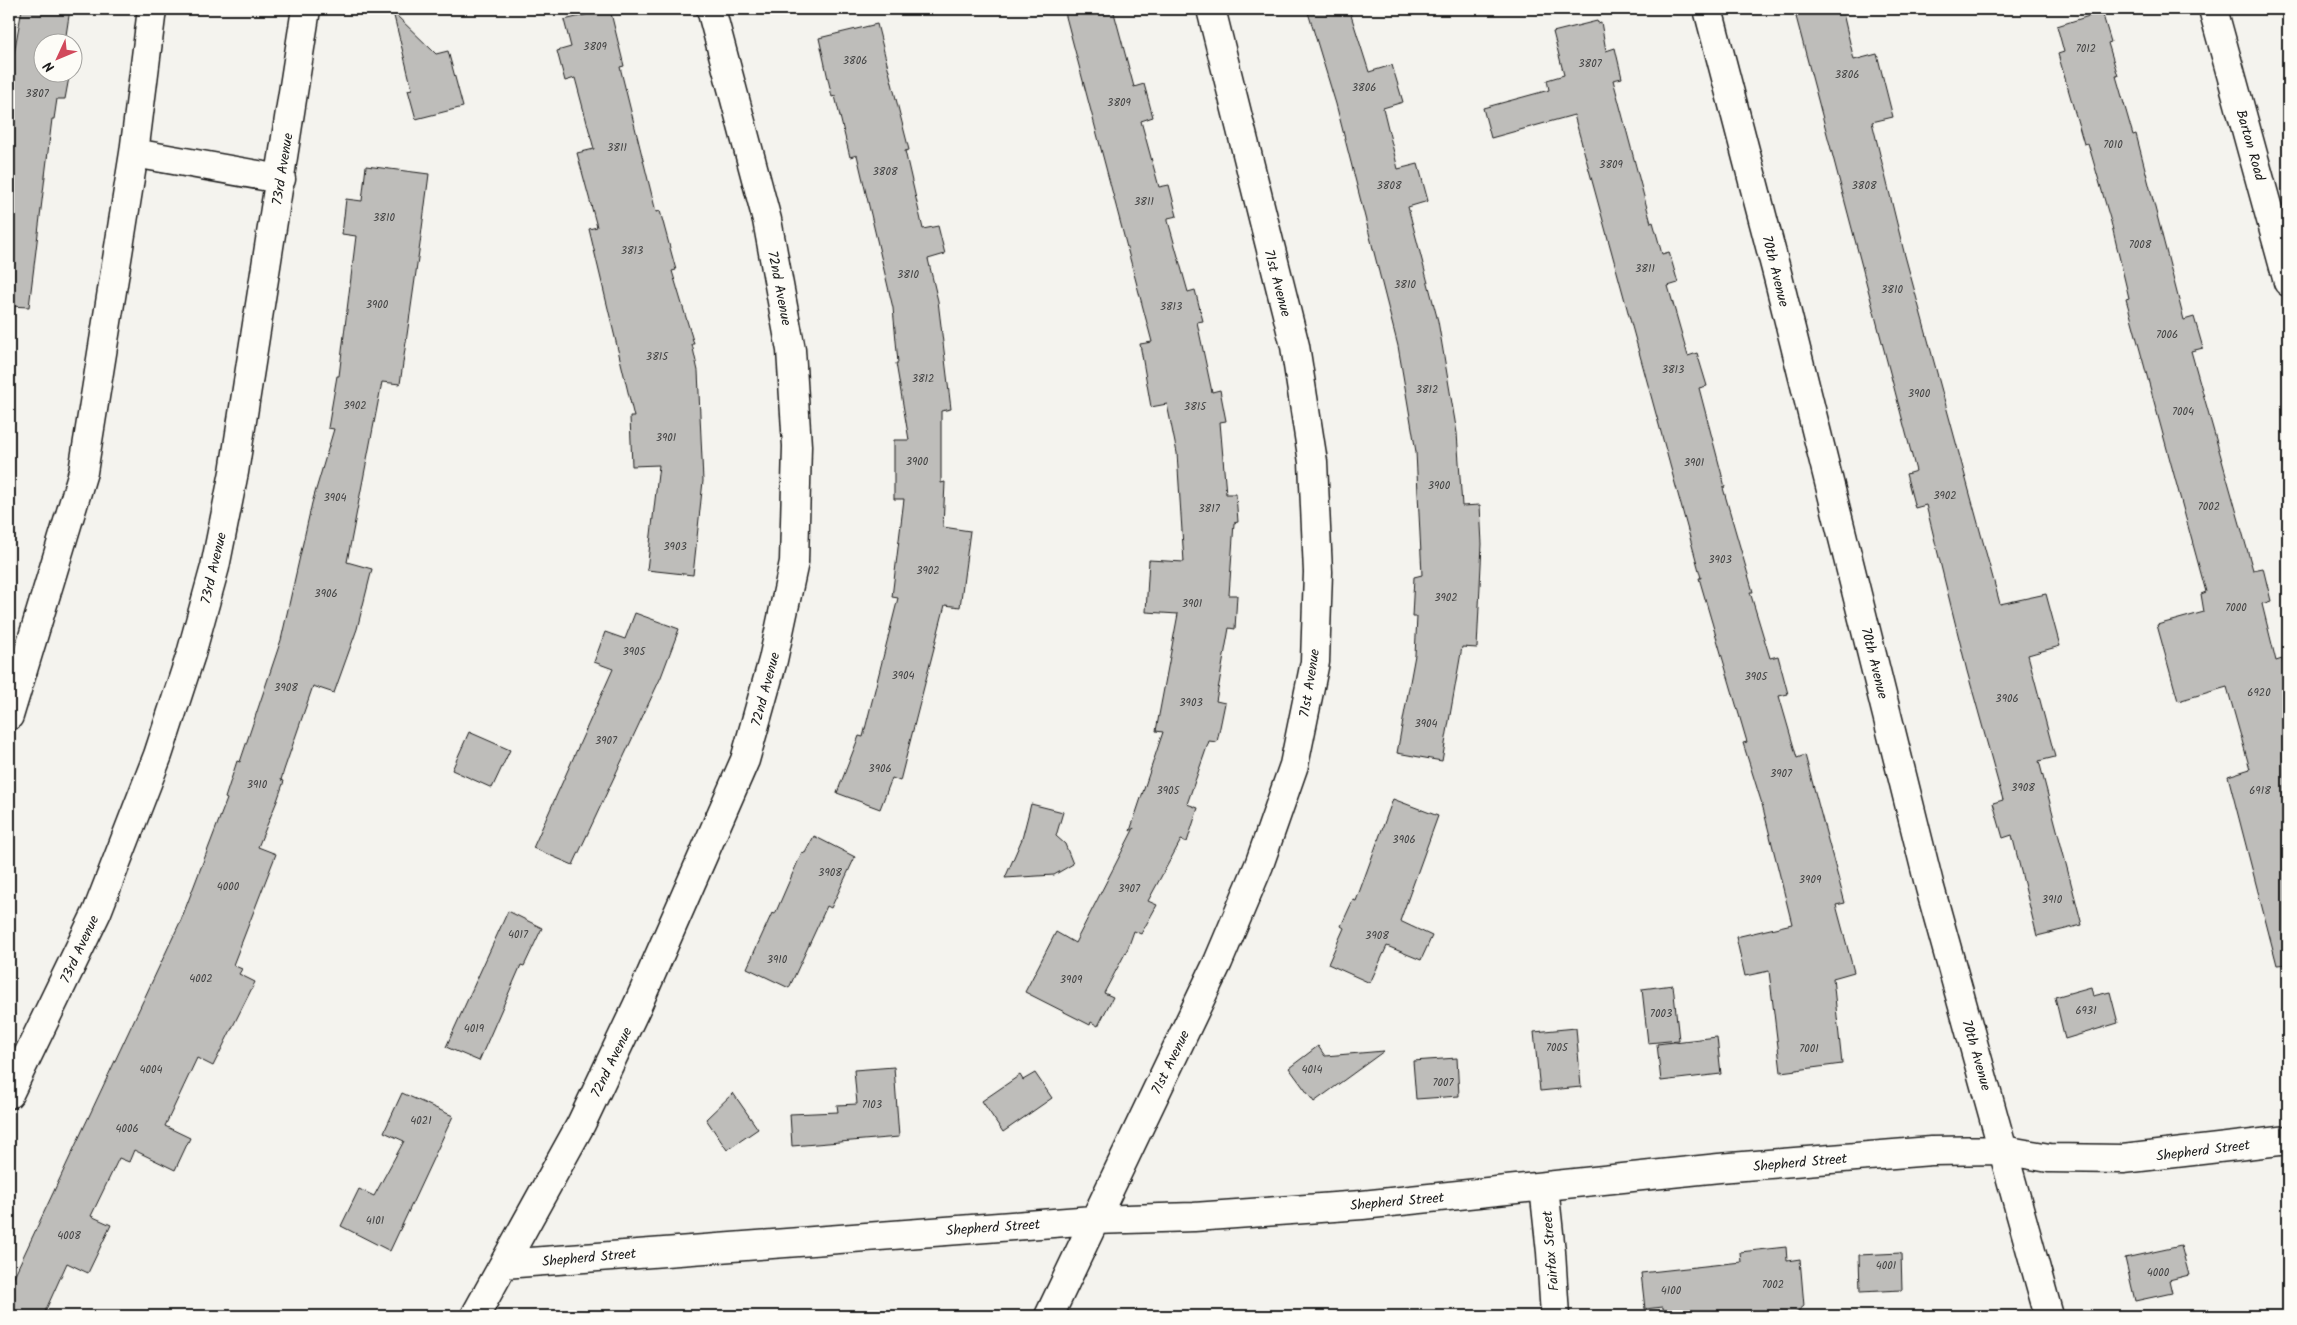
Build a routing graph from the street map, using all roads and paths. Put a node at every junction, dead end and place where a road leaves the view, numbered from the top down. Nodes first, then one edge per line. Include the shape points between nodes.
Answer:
1 (152, 9) edge
2 (306, 9) edge
3 (711, 9) edge
4 (1211, 9) edge
5 (1708, 9) edge
6 (2213, 9) edge
7 (134, 153) junction
8 (281, 179) junction
9 (2277, 198) edge
10 (2288, 282) edge
11 (9, 716) edge
12 (9, 1094) edge
13 (2288, 1140) edge
14 (2003, 1150) junction
15 (1544, 1186) junction
16 (1093, 1220) junction
17 (504, 1264) junction
18 (475, 1316) edge
19 (1049, 1316) edge
20 (1555, 1316) edge
21 (2049, 1316) edge

1 - 7 street
2 - 8 street, 73rd Avenue
3 - 17 street, 72nd Avenue via 767,220 791,350 797,446 794,562 773,660 745,760 581,1124
4 - 16 street, 71st Avenue via 1295,346 1313,462 1318,572 1315,662 1294,765 1259,865 1218,962
5 - 14 street, 70th Avenue via 1788,315 1930,888
6 - 9 street, Barton Road
7 - 8 street
7 - 11 street via 83,472
8 - 12 street, 73rd Avenue via 234,472 215,567 191,654 158,755 97,912
9 - 10 street, Barton Road
13 - 14 street, Shepherd Street via 2123,1159 2049,1158
14 - 15 street, Shepherd Street via 1931,1151
14 - 21 street, 70th Avenue
15 - 16 street, Shepherd Street via 1194,1217
15 - 20 street, Fairfax Street
16 - 17 street, Shepherd Street
16 - 19 street, 71st Avenue
17 - 18 street, 72nd Avenue

